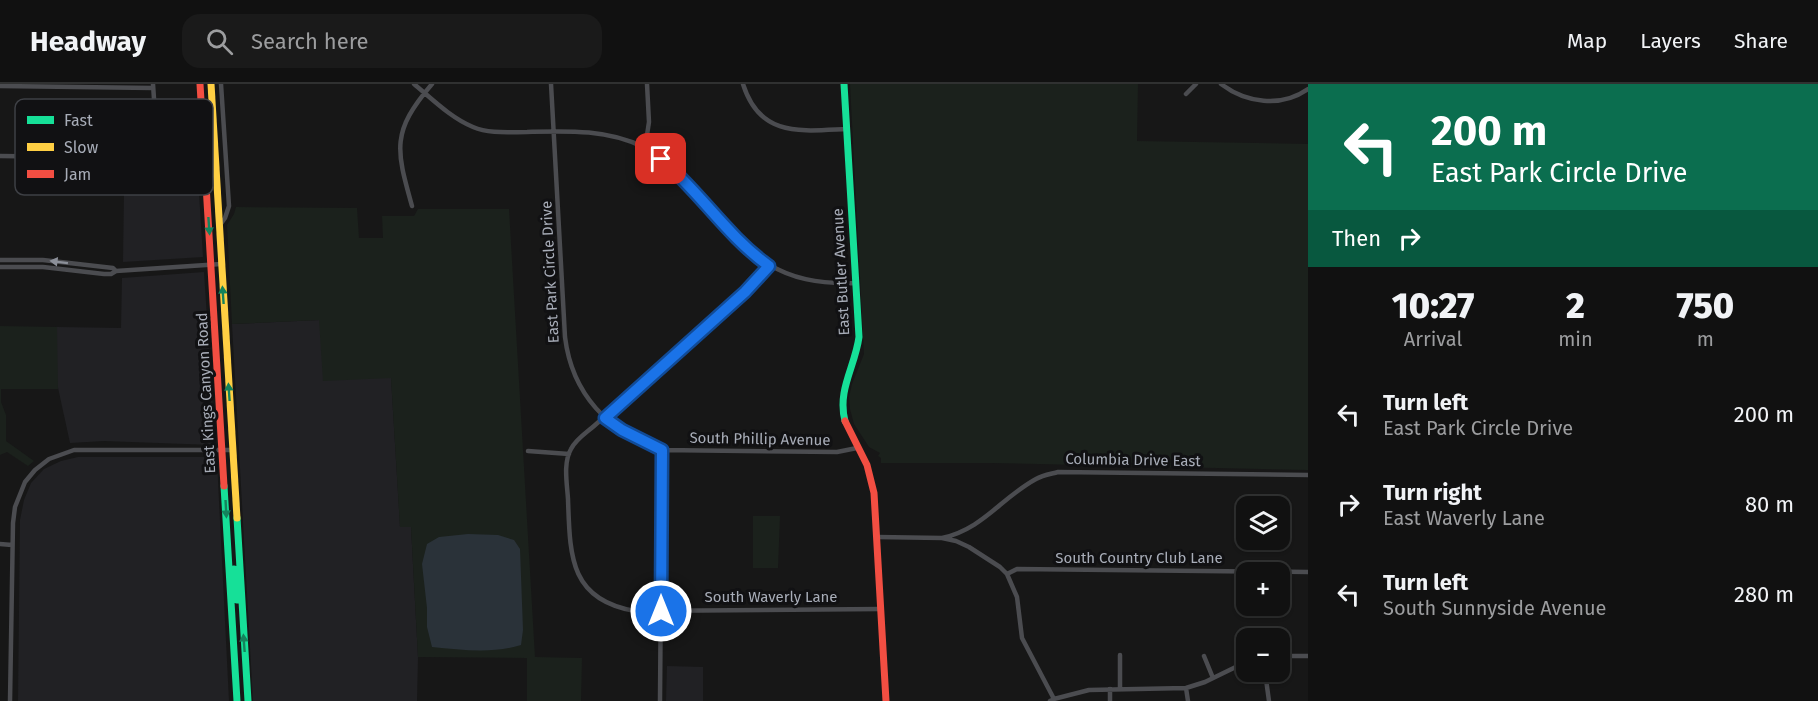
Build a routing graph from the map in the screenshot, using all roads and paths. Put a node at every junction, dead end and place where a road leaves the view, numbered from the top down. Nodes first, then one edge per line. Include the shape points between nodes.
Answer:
1 (200, 84) edge
2 (207, 84) edge
3 (211, 84) edge
4 (221, 84) edge
5 (414, 84) edge
6 (432, 84) edge
7 (551, 84) edge
8 (647, 84) edge
9 (743, 84) edge
10 (844, 84) edge
11 (1196, 84) edge
12 (1221, 84) edge
13 (0, 86) edge
14 (153, 86) edge
15 (1308, 89) edge
16 (424, 93) junction
17 (1186, 94) dead end
18 (212, 98) joint
19 (201, 99) edge
20 (213, 116) edge
21 (847, 129) junction
22 (554, 131) junction
23 (645, 148) junction
24 (0, 156) edge
25 (15, 156) edge
26 (207, 195) edge
27 (412, 206) dead end
28 (219, 226) junction
29 (0, 260) edge
30 (221, 264) junction
31 (212, 265) junction
32 (769, 266) junction
33 (0, 267) edge
34 (116, 271) junction
35 (856, 283) junction
36 (605, 418) junction
37 (857, 448) junction
38 (233, 450) junction
39 (662, 450) junction
40 (223, 451) junction
41 (528, 451) dead end
42 (569, 454) junction
43 (1308, 475) edge
44 (877, 537) junction
45 (942, 538) junction
46 (0, 544) edge
47 (12, 545) junction
48 (229, 557) junction
49 (1308, 572) edge
50 (1007, 574) junction
51 (881, 609) junction
52 (661, 611) junction
53 (242, 618) junction
54 (1120, 655) dead end
55 (1204, 656) dead end
56 (1290, 656) edge
57 (1308, 656) edge
58 (1236, 667) edge
59 (1213, 678) junction
60 (1266, 682) edge
61 (1186, 688) junction
62 (1110, 689) junction
63 (1120, 689) junction
64 (1052, 700) edge
65 (10, 701) edge
66 (237, 701) edge
67 (248, 701) edge
68 (660, 701) edge
69 (886, 701) edge
70 (1110, 701) edge
71 (1188, 701) edge
72 (1269, 701) edge

1 -> 19 main road, East Kings Canyon Road
2 - 18 main road
3 - 18 main road, East Kings Canyon Road
4 - 28 street, East Kings Canyon Road via 229,206
5 - 16 street
6 - 16 street
7 - 22 street, East Park Circle Drive
8 - 23 street via 649,122
9 - 21 street via 758,113 775,125 804,131
10 - 21 main road, East Butler Avenue
11 - 17 street
12 - 15 street via 1255,100 1292,98
13 - 14 street
16 - 22 street via 474,128
16 - 27 street via 407,118 400,146
20 - 28 main road, East Kings Canyon Road
21 - 35 main road, East Butler Avenue
22 - 23 street via 609,136
22 - 36 street, East Park Circle Drive via 567,353 577,382
23 - 32 street via 682,177 742,245
24 - 25 street
26 -> 31 main road, East Kings Canyon Road
28 - 30 main road, East Kings Canyon Road
34 -> 29 street via 57,262
30 - 31 street
38 -> 30 main road, East Kings Canyon Road
31 - 34 street
31 - 40 main road, East Kings Canyon Road
32 - 35 street via 811,279
32 - 36 street
33 - 34 street via 104,274
35 - 37 main road, East Butler Avenue via 858,346 842,407
36 - 39 street, East Park Circle Drive
36 - 42 street via 576,442
37 - 39 street, South Phillip Avenue via 837,452
37 - 44 main road, East Butler Avenue via 867,464 872,484
38 - 40 street
38 - 53 main road, East Kings Canyon Road
39 - 52 street
40 - 47 street via 74,450 49,459 25,482 15,507
40 -> 48 main road, East Kings Canyon Road
41 - 42 street
42 - 52 street, South Waverly Lane via 569,540 580,578 606,604 635,611
43 - 45 street, Columbia Drive East via 1058,472 1036,479 964,532
44 - 45 street
44 - 51 main road, East Butler Avenue
45 - 50 street via 969,547
46 - 47 street
47 - 65 street
48 - 53 main road via 234,562 238,614
48 - 66 main road, East Kings Canyon Road
49 - 50 street, South Country Club Lane via 1017,569
50 - 64 street via 1017,597 1022,638
51 - 52 street, South Waverly Lane
51 - 69 main road, East Butler Avenue
52 - 68 street
67 -> 53 main road, East Kings Canyon Road
54 - 63 street
55 - 59 street
56 - 57 street
58 - 59 street
59 - 61 street
60 - 72 street
61 - 63 street
61 - 71 street
62 - 63 street
62 - 64 street
62 - 70 street

